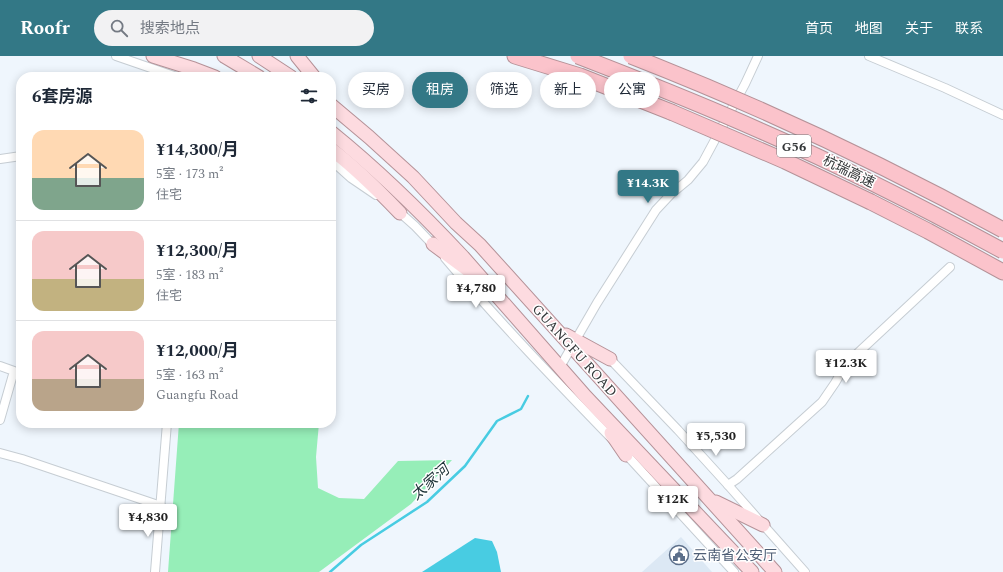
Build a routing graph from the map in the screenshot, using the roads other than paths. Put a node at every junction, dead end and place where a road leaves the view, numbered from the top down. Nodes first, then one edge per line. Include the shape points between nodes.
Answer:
1 (116, 56) edge
2 (153, 56) edge
3 (224, 56) edge
4 (259, 56) edge
5 (297, 56) edge
6 (515, 56) edge
7 (578, 56) edge
8 (631, 56) edge
9 (758, 56) edge
10 (869, 56) edge
11 (162, 72) edge
12 (202, 72) edge
13 (251, 72) edge
14 (283, 72) edge
15 (310, 72) edge
16 (336, 108) edge
17 (1003, 114) edge
18 (336, 136) edge
19 (336, 153) edge
20 (16, 157) edge
21 (0, 159) edge
22 (336, 164) edge
23 (400, 213) junction
24 (1003, 230) edge
25 (433, 244) junction
26 (1003, 251) edge
27 (950, 267) dead end
28 (1003, 272) edge
29 (484, 280) junction
30 (574, 343) junction
31 (610, 359) joint
32 (0, 366) edge
33 (560, 367) junction
34 (586, 397) junction
35 (2, 409) edge
36 (0, 420) edge
37 (168, 428) edge
38 (0, 453) edge
39 (626, 455) junction
40 (728, 485) junction
41 (710, 499) junction
42 (161, 506) junction
43 (763, 525) junction
44 (155, 572) edge
45 (734, 572) edge
46 (752, 572) edge
47 (775, 572) edge
48 (804, 572) edge

1 - 11 street
2 - 12 main road
3 - 13 main road
4 - 14 main road
5 - 15 main road
6 - 28 highway, bridge via 580,76 755,147 887,210
7 - 26 highway, 杭瑞高速 / G56, bridge via 792,144
8 - 24 highway, 杭瑞高速 / G56, bridge via 831,142 904,177
9 - 30 street via 703,162 656,210
10 - 17 street
16 - 30 main road, GUANGFU ROAD via 413,177 480,245 555,328
18 - 29 main road, GUANGFU ROAD via 363,158 422,215
19 - 23 main road via 356,169
20 - 21 street
22 - 23 street
23 - 25 street
25 - 29 main road
25 - 39 street via 524,347
27 - 40 street via 846,364 822,402
29 - 33 main road, GUANGFU ROAD
30 - 31 main road
30 - 33 street
30 - 41 main road, GUANGFU ROAD
31 - 40 street
32 - 35 street via 14,371
33 - 34 main road, GUANGFU ROAD
34 - 39 main road
34 - 46 main road, GUANGFU ROAD
35 - 36 street
37 - 42 street
38 - 42 street
39 - 45 street
40 - 43 street
41 - 43 main road
41 - 47 main road, GUANGFU ROAD
42 - 44 street
43 - 48 street

